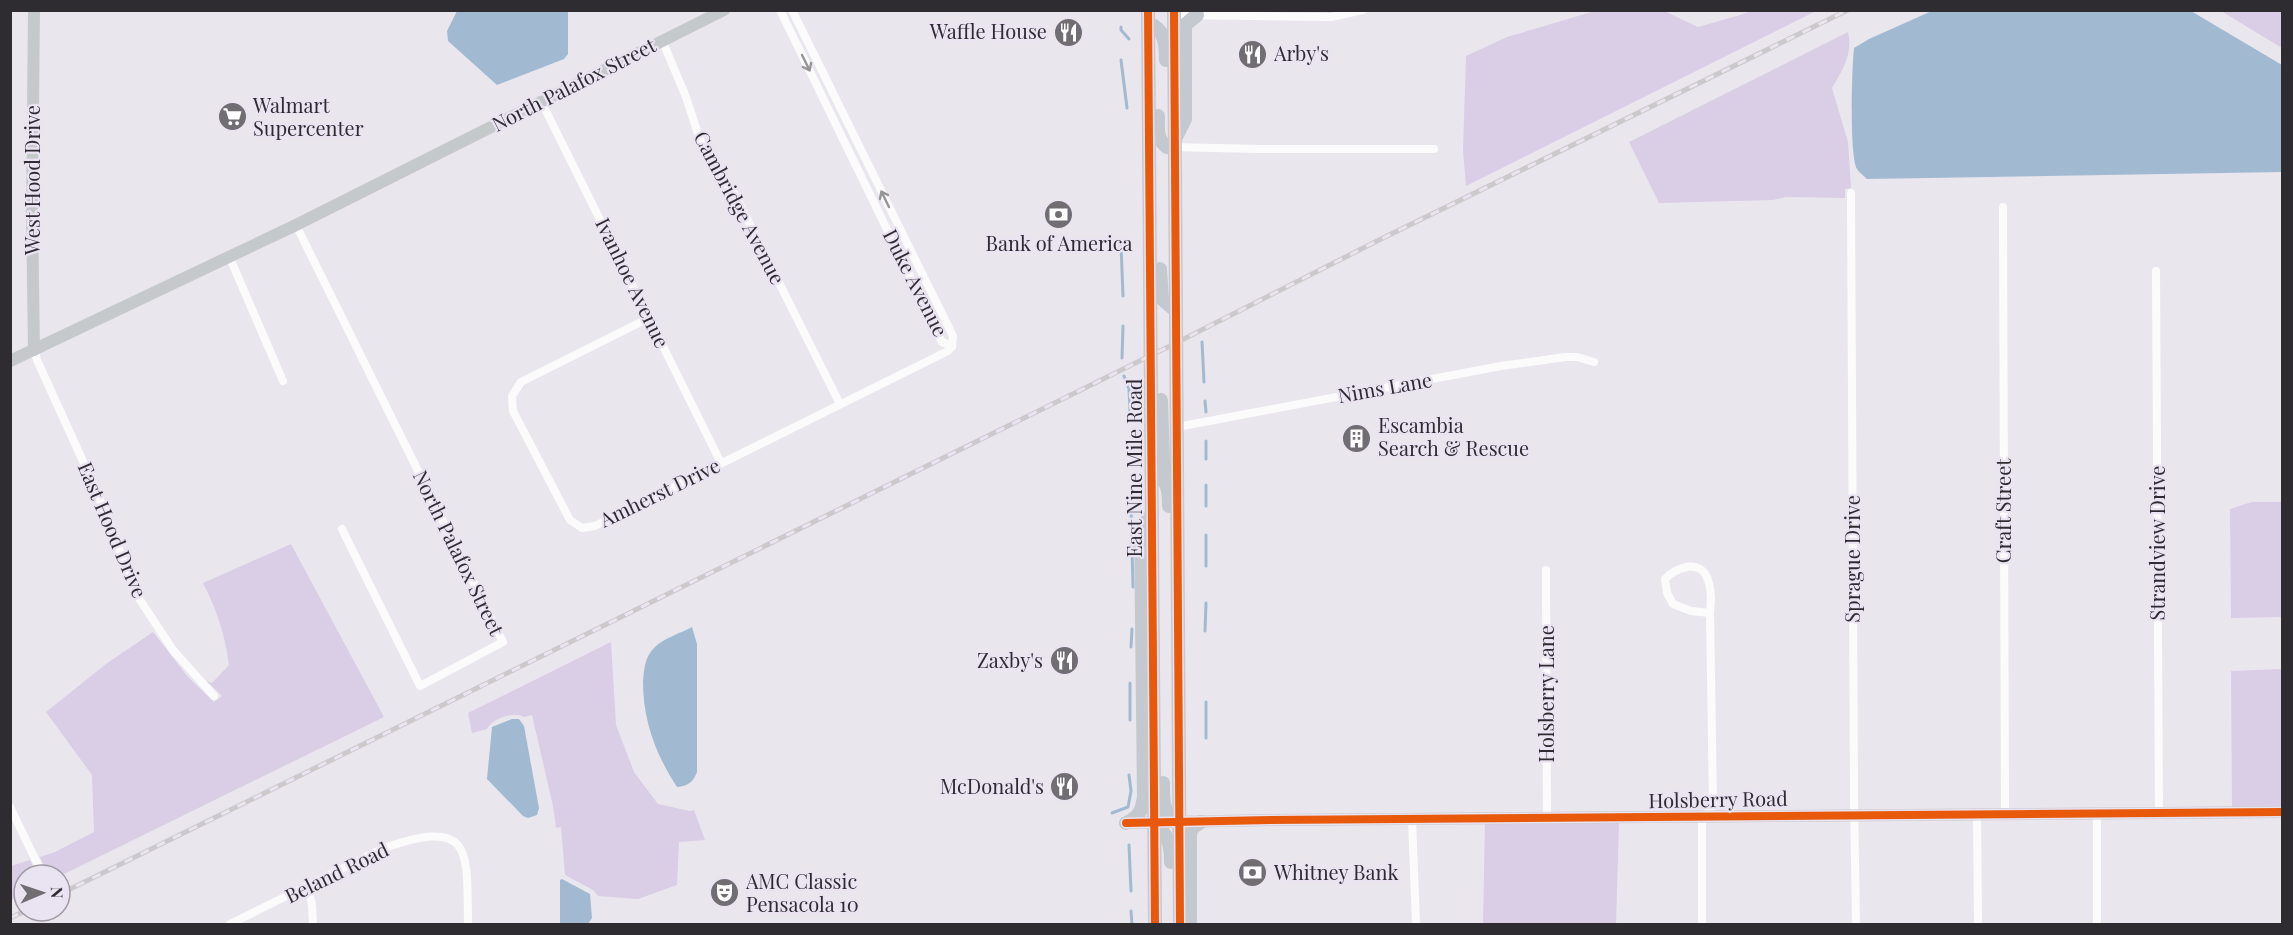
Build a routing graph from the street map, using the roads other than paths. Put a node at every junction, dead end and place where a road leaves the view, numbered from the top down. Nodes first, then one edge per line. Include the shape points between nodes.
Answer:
1 (34, 10) edge
2 (724, 10) edge
3 (780, 10) edge
4 (792, 10) edge
5 (1363, 10) edge
6 (1173, 12) edge
7 (1197, 15) junction
8 (1148, 16) edge
9 (662, 40) junction
10 (1148, 53) junction
11 (542, 103) junction
12 (1172, 144) junction
13 (1149, 147) junction
14 (1434, 149) dead end
15 (1851, 194) dead end
16 (1150, 207) junction
17 (2003, 207) dead end
18 (296, 225) junction
19 (229, 256) junction
20 (2156, 272) dead end
21 (1176, 311) junction
22 (1151, 312) junction
23 (649, 318) junction
24 (952, 346) junction
25 (34, 350) junction
26 (10, 361) edge
27 (1594, 362) dead end
28 (1151, 373) junction
29 (283, 381) dead end
30 (840, 404) junction
31 (1177, 427) junction
32 (721, 463) junction
33 (1152, 472) junction
34 (1177, 472) junction
35 (1152, 513) junction
36 (342, 529) dead end
37 (1153, 554) junction
38 (1546, 570) dead end
39 (1178, 575) junction
40 (1710, 614) junction
41 (214, 696) dead end
42 (10, 807) edge
43 (2283, 812) edge
44 (2097, 814) junction
45 (2159, 814) junction
46 (1977, 815) junction
47 (2005, 815) junction
48 (1854, 816) junction
49 (1702, 817) junction
50 (1547, 819) junction
51 (1412, 820) junction
52 (1179, 822) junction
53 (1201, 822) junction
54 (1126, 823) joint
55 (1154, 823) junction
56 (37, 863) edge
57 (307, 886) junction
58 (230, 924) edge
59 (313, 924) edge
60 (468, 924) edge
61 (1155, 924) edge
62 (1171, 924) edge
63 (1180, 924) edge
64 (1190, 924) edge
65 (1416, 924) edge
66 (1702, 924) edge
67 (1856, 924) edge
68 (1978, 924) edge
69 (2097, 924) edge

1 - 25 street, West Hood Drive
2 - 9 street, North Palafox Street
3 -> 24 street, Duke Avenue via 942,342
24 -> 4 street, Duke Avenue via 953,336
5 - 7 street via 1331,17
6 - 7 street
6 - 12 main road
7 - 12 main road via 1185,25 1185,119
8 - 10 main road, East Nine Mile Road
8 - 12 main road via 1159,28 1166,46
9 - 11 street, North Palafox Street
9 - 30 street, Cambridge Avenue via 706,154 734,194
10 - 12 main road via 1157,78 1158,133 1161,142
10 - 13 main road, East Nine Mile Road
11 - 18 street, North Palafox Street
11 - 23 street, Ivanhoe Avenue
12 - 13 street
12 - 14 street via 1258,149
12 - 21 main road, East Nine Mile Road via 1167,244 1176,268
13 - 16 main road, East Nine Mile Road
15 - 48 street, Sprague Drive
16 - 21 main road via 1158,227 1162,299
16 - 22 main road, East Nine Mile Road
17 - 47 street, Craft Street
18 - 19 street, North Palafox Street
18 - 36 street, North Palafox Street via 503,642 420,686
19 - 25 street, North Palafox Street
19 - 29 street
20 - 45 street, Strandview Drive
21 - 22 main road
21 - 31 main road, East Nine Mile Road
22 - 28 main road, East Nine Mile Road
23 - 32 street, Ivanhoe Avenue
23 - 32 street, Amherst Drive via 521,382 512,396 513,411 570,520 582,528 595,526
24 - 30 street, Amherst Drive
25 - 26 street, North Palafox Street
25 - 41 street, East Hood Drive via 138,597 173,650
27 - 31 street, Nims Lane via 1566,357 1501,366
28 - 33 main road, East Nine Mile Road
28 - 34 main road via 1160,393 1163,463 1168,473
30 - 32 street, Amherst Drive
31 - 34 main road, East Nine Mile Road
33 - 35 main road, East Nine Mile Road
33 - 39 main road via 1167,485 1170,559
34 - 39 main road, East Nine Mile Road
35 - 37 main road, East Nine Mile Road
35 - 54 main road via 1142,529 1144,797 1136,819
37 - 52 main road via 1160,575 1164,808
37 - 55 main road, East Nine Mile Road
38 - 50 street, Holsberry Lane
39 - 52 main road, East Nine Mile Road
40 - 40 street via 1673,604 1666,593 1665,579 1674,570 1690,566 1701,569 1712,595
40 - 49 street via 1713,803
42 - 56 street
43 - 45 street, Holsberry Road
44 - 45 street, Holsberry Road
44 - 47 street, Holsberry Road
44 - 69 street
46 - 47 street, Holsberry Road
46 - 48 street, Holsberry Road
46 - 68 street
48 - 49 street, Holsberry Road
48 - 67 street, Sprague Drive
49 - 50 street, Holsberry Road
49 - 66 street
50 - 51 street, Holsberry Road
51 - 53 street, Holsberry Road
51 - 65 street
52 - 53 street, Holsberry Road
52 - 55 street, Holsberry Road
52 - 63 main road, East Nine Mile Road
53 - 64 main road via 1190,834
54 - 55 street, Holsberry Road
55 - 61 main road, East Nine Mile Road
55 - 62 main road via 1165,832 1171,851
57 - 58 street, Beland Road
57 - 59 street
57 - 60 street, Beland Road via 384,848 439,836 455,842 466,857

